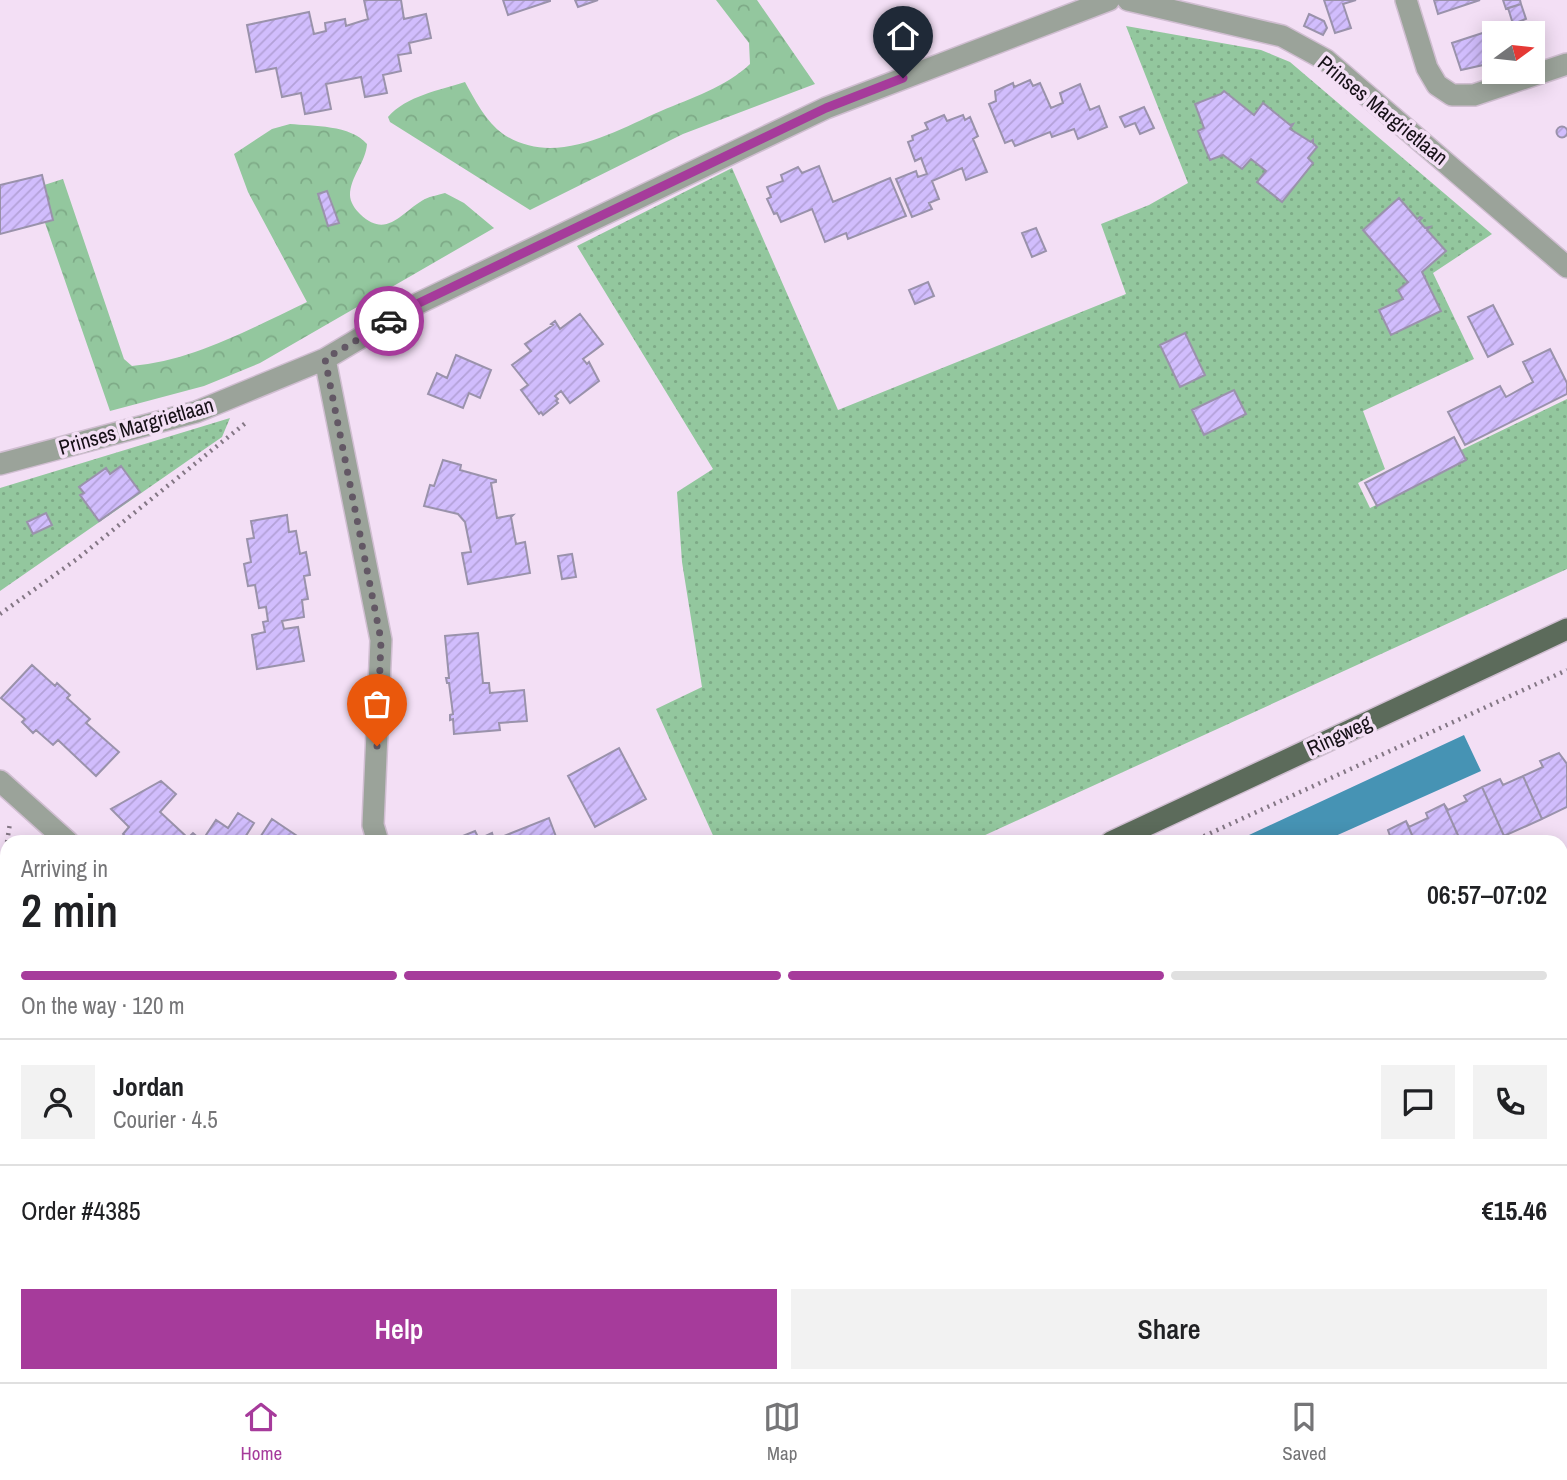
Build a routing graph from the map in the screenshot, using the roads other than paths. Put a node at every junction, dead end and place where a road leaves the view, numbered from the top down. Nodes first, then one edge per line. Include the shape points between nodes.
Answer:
1 (1109, 0) edge
2 (1128, 0) edge
3 (1406, 0) edge
4 (1567, 64) edge
5 (1567, 267) edge
6 (325, 359) junction
7 (0, 464) edge
8 (1567, 629) edge
9 (0, 781) edge
10 (60, 835) edge
11 (376, 835) edge
12 (1126, 835) edge

1 - 6 street, Prinses Margrietlaan via 826,108 419,303
2 - 5 street, Prinses Margrietlaan via 1282,36 1326,60
3 - 4 street via 1427,68 1437,85 1452,95 1474,95
6 - 7 street, Prinses Margrietlaan via 196,412
6 - 11 street via 381,640
8 - 12 main road, Ringweg
9 - 10 street

